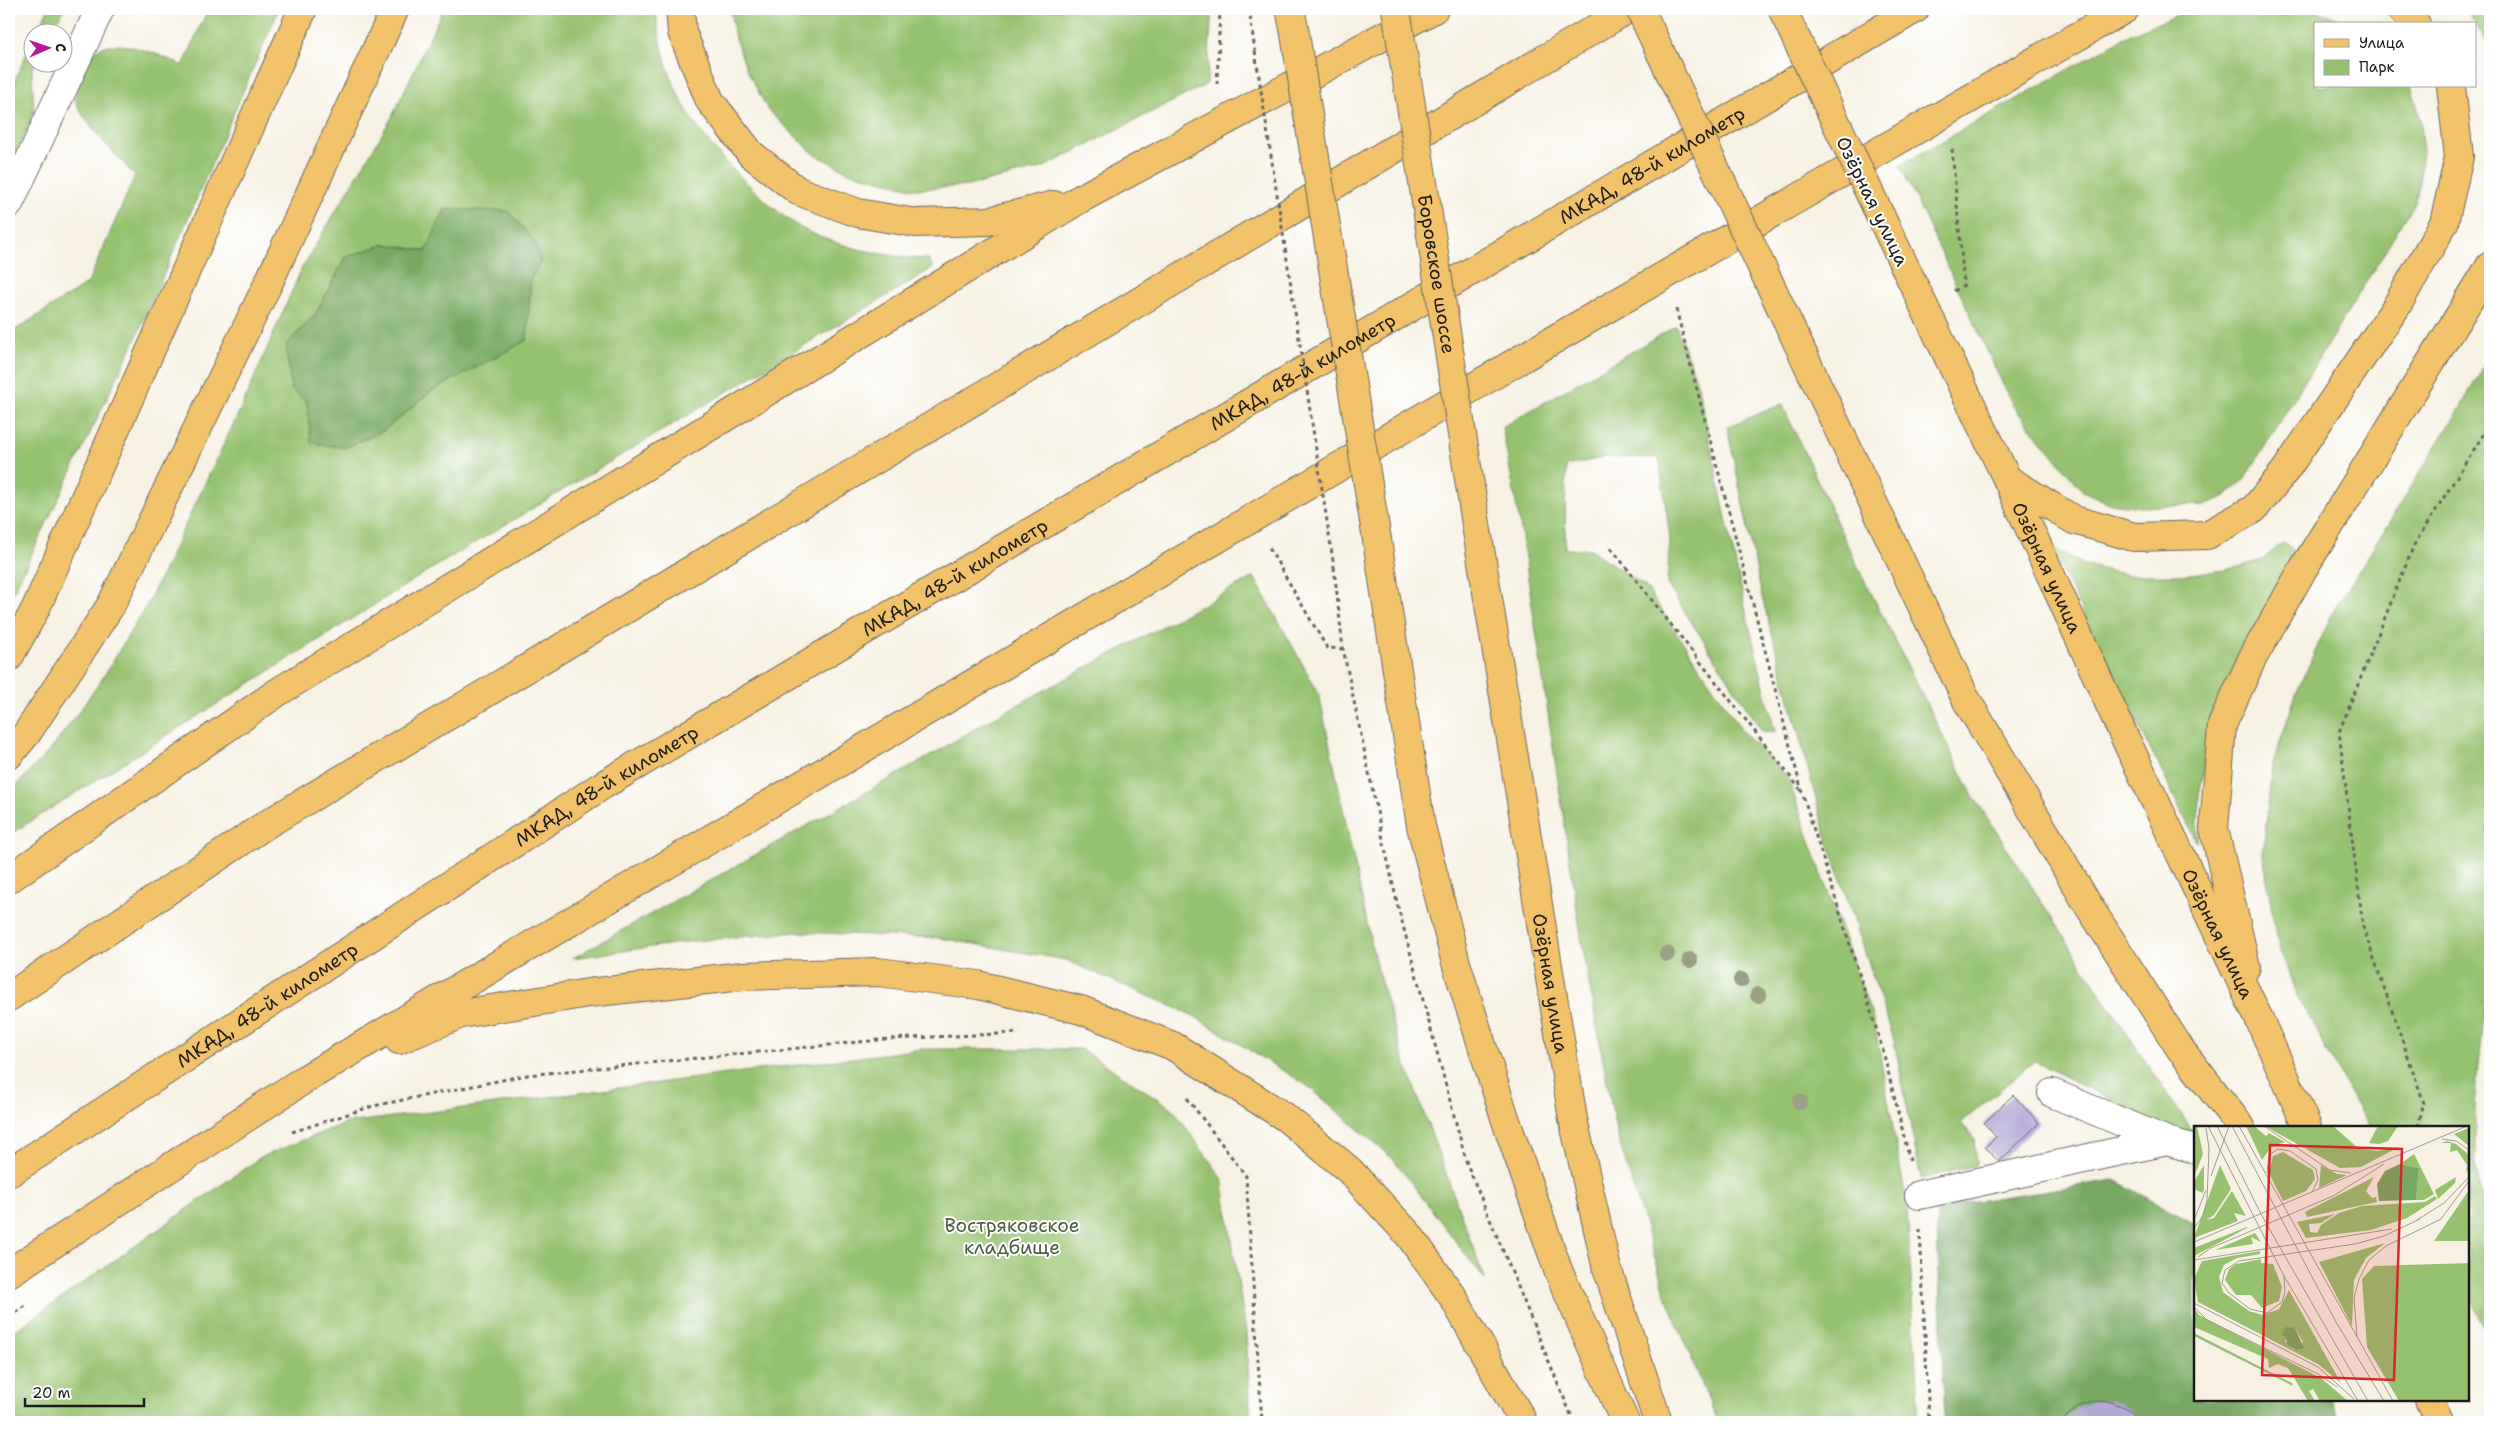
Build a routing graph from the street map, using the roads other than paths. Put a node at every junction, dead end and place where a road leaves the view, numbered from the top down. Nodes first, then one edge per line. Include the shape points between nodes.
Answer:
1 (100, 9) edge
2 (302, 9) edge
3 (395, 9) edge
4 (680, 9) edge
5 (1396, 9) edge
6 (1434, 9) edge
7 (1628, 9) edge
8 (1640, 9) edge
9 (1782, 9) edge
10 (1915, 9) edge
11 (2401, 9) edge
12 (2124, 10) edge
13 (1292, 18) edge
14 (2414, 22) edge
15 (2451, 88) edge
16 (1080, 199) junction
17 (9, 204) edge
18 (2490, 266) edge
19 (2007, 480) junction
20 (1478, 537) joint
21 (9, 657) edge
22 (9, 755) edge
23 (9, 879) edge
24 (9, 997) edge
25 (2259, 1019) junction
26 (305, 1079) junction
27 (2052, 1093) dead end
28 (2240, 1126) edge
29 (2306, 1126) edge
30 (2167, 1141) junction
31 (2194, 1149) edge
32 (9, 1173) edge
33 (1919, 1196) road end
34 (9, 1273) edge
35 (2430, 1401) edge
36 (1523, 1422) edge
37 (1625, 1422) edge
38 (1658, 1422) edge
39 (2440, 1422) edge

1 - 17 lane
2 - 21 main road, bridge via 35,610
3 - 22 main road via 268,284 111,605 27,733
4 - 16 main road via 682,32 710,101 751,154 798,191 858,213 916,222 989,221
5 - 20 main road, Боровское шоссе, bridge
6 - 16 main road
7 - 24 main road via 267,824
8 - 28 main road, bridge via 1966,699 2090,908 2182,1050
9 - 19 main road, Озёрная улица, bridge
10 - 32 main road, МКАД, 48-й километр via 603,785
11 - 14 main road
12 - 26 main road via 1562,335
13 - 37 main road, bridge via 1421,826 1456,963 1558,1270
15 - 19 main road via 2459,157 2444,223 2396,306 2285,471 2254,509 2206,535 2134,537 2074,520
16 - 23 main road via 278,692
18 - 25 main road via 2303,569 2252,659 2222,725 2214,830
19 - 25 main road, Озёрная улица
20 - 38 main road, Озёрная улица via 1573,1120 1606,1265
25 - 29 main road, Озёрная улица
26 - 34 main road
26 - 36 main road via 461,1014 588,993 743,976 878,972 978,985 1081,1010 1173,1046 1285,1117 1349,1170 1409,1235 1453,1297
27 - 30 lane
30 - 31 lane
30 - 33 lane
35 - 39 main road

